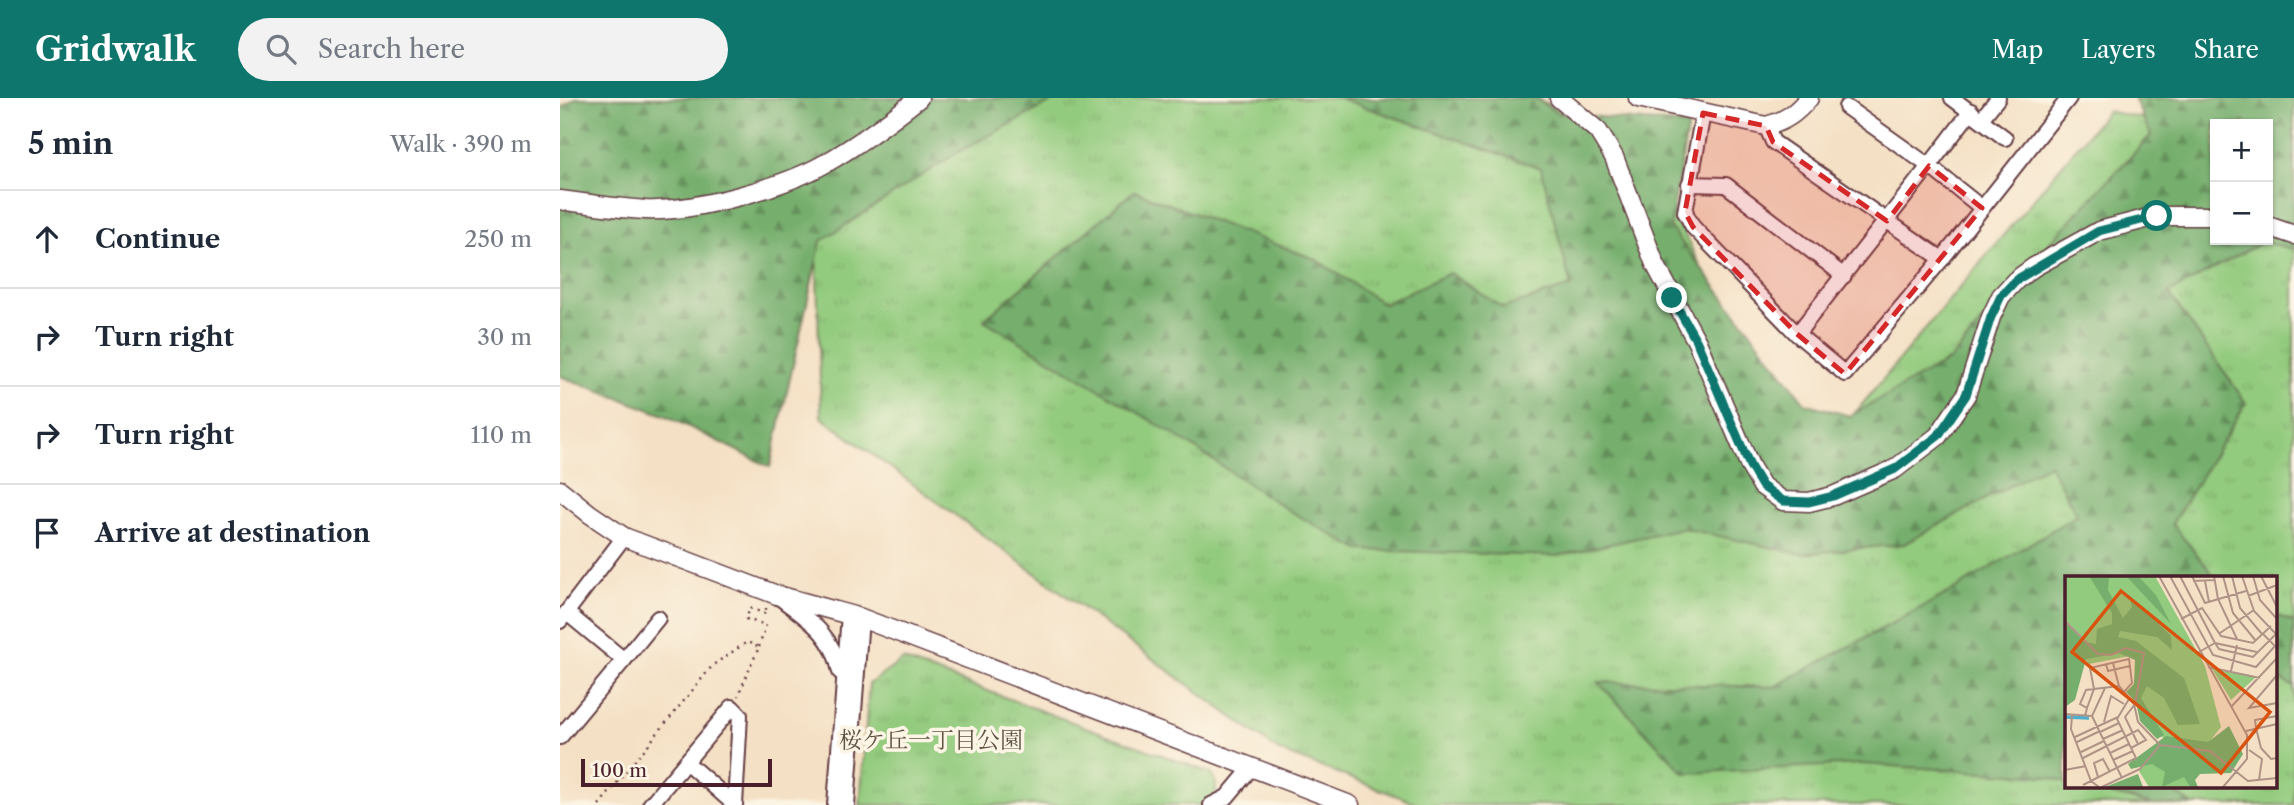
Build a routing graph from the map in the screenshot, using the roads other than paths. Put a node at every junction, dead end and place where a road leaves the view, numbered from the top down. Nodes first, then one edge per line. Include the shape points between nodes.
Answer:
1 (919, 98) edge
2 (1559, 98) edge
3 (1639, 98) edge
4 (1809, 98) edge
5 (1952, 98) edge
6 (1998, 98) edge
7 (2069, 98) edge
8 (1846, 107) dead end
9 (1703, 113) junction
10 (1976, 114) junction
11 (1766, 125) junction
12 (2005, 138) dead end
13 (1929, 166) junction
14 (1689, 184) junction
15 (560, 200) edge
16 (1982, 208) junction
17 (2210, 216) edge
18 (1887, 221) junction
19 (2273, 228) edge
20 (2294, 235) edge
21 (1942, 259) junction
22 (1844, 276) junction
23 (1797, 334) junction
24 (560, 490) edge
25 (624, 537) junction
26 (771, 593) junction
27 (564, 610) edge
28 (855, 616) junction
29 (658, 618) dead end
30 (624, 660) junction
31 (843, 697) junction
32 (560, 737) edge
33 (686, 762) junction
34 (1252, 767) junction
35 (650, 805) edge
36 (735, 805) edge
37 (835, 805) edge
38 (847, 805) edge
39 (1211, 805) edge
40 (1350, 805) edge

1 - 15 street via 825,164 757,191 648,210
2 - 17 street via 1598,131 1614,157 1655,264 1697,342 1750,466 1762,486 1783,501 1809,502 1833,496 1895,469 1938,436 1966,395 2001,296 2034,267 2099,231 2157,216
3 - 9 street
4 - 11 street via 1795,114
5 - 10 street
6 - 10 street
7 - 16 street
8 - 13 street
9 - 11 street
9 - 14 street
10 - 12 street
10 - 13 street
11 - 18 street via 1773,142
13 - 16 street
13 - 18 street
14 - 22 street via 1726,185
14 - 23 street via 1685,212 1693,227
16 - 21 street
18 - 21 street
18 - 22 street
19 - 20 street
21 - 23 street via 1845,374
22 - 23 street
24 - 25 street
25 - 26 street
25 - 27 street
26 - 28 street
26 - 31 street via 819,628 834,646
27 - 30 street
28 - 31 street
28 - 34 street
28 - 38 street
29 - 30 street
30 - 32 street
31 - 37 street
33 - 35 street
33 - 36 street
33 - 36 street via 732,708 740,715
34 - 39 street via 1227,797
34 - 40 street

